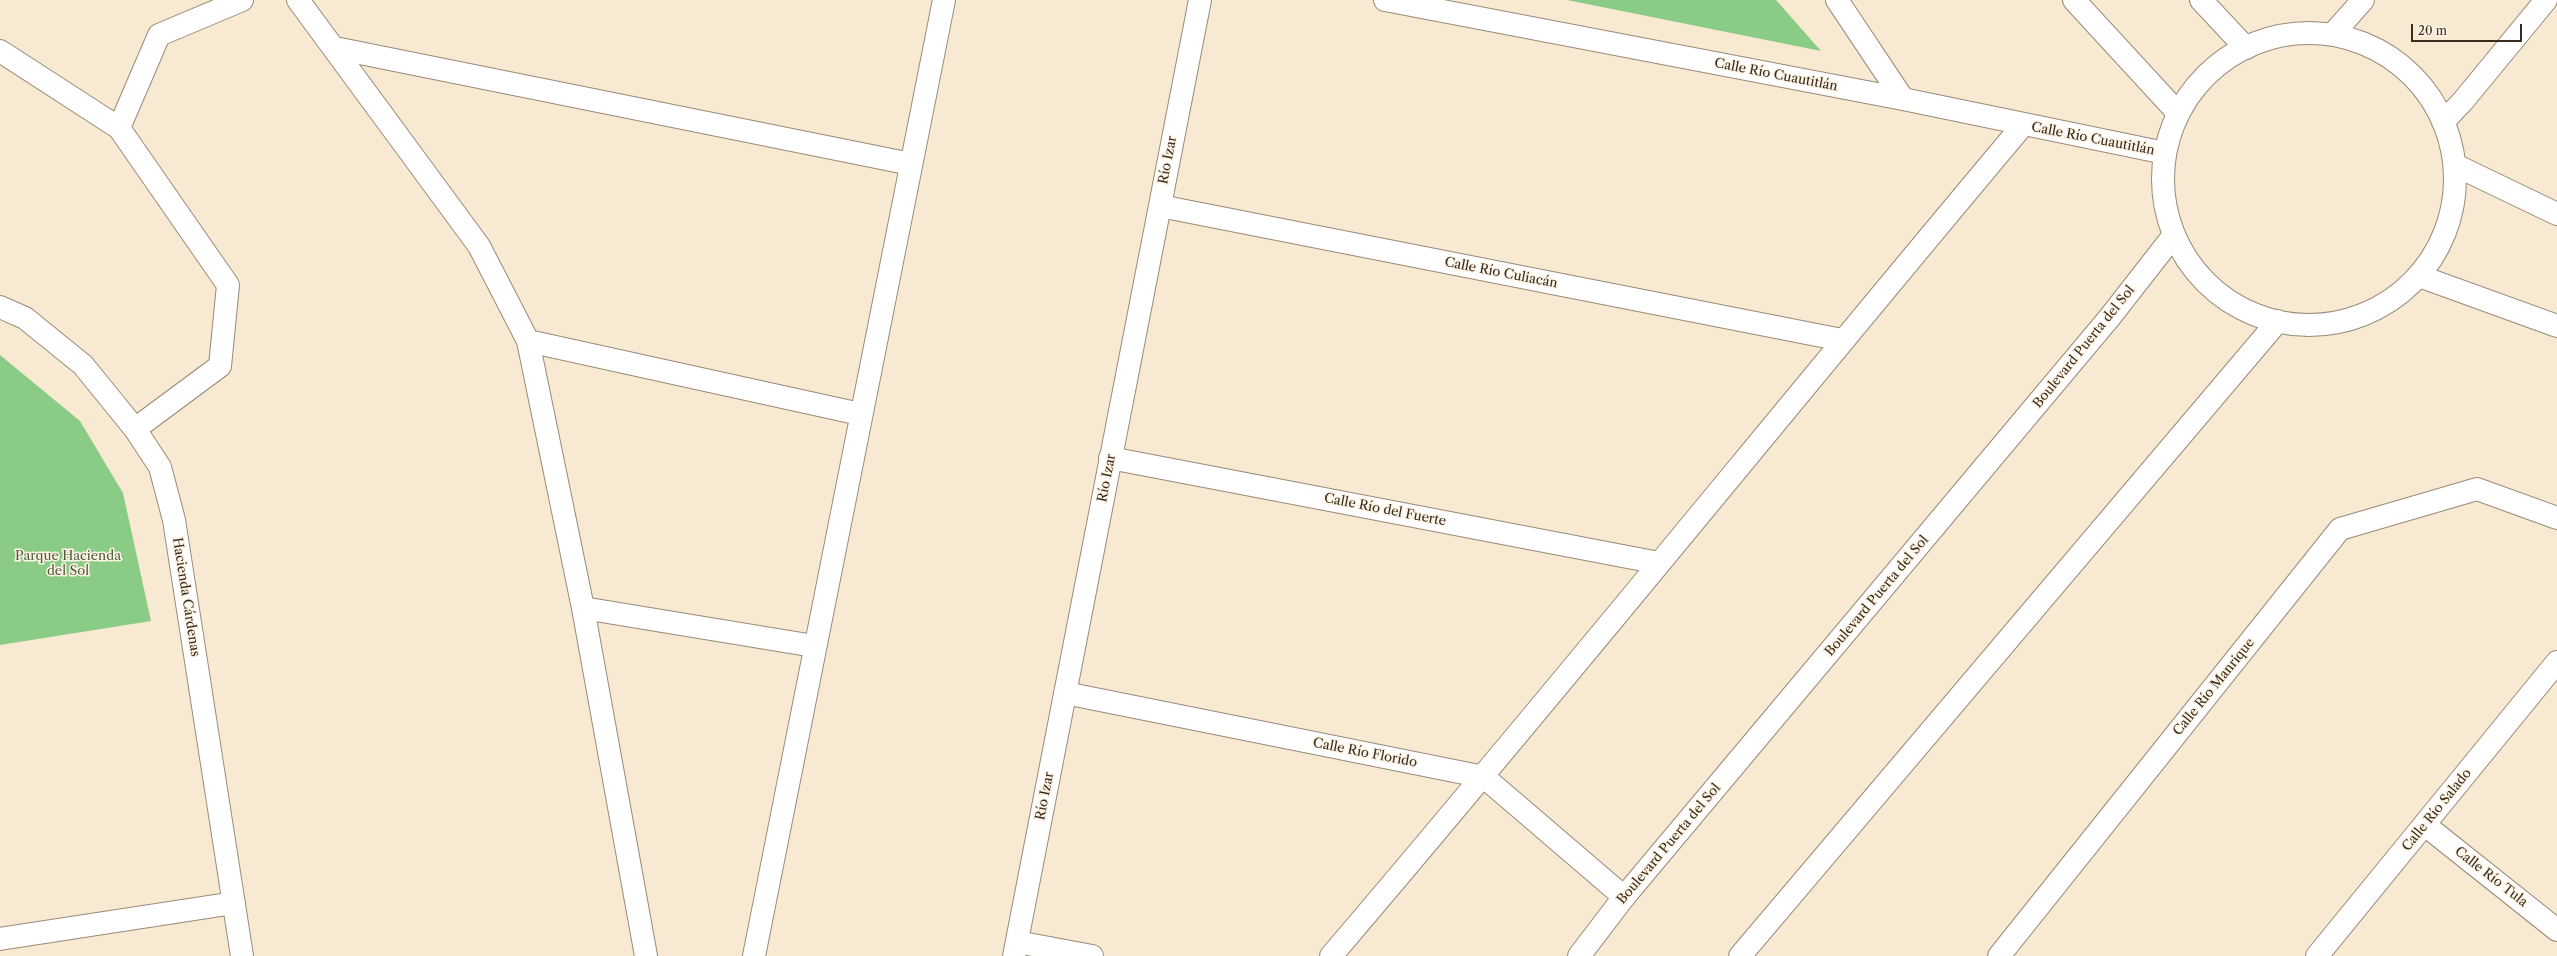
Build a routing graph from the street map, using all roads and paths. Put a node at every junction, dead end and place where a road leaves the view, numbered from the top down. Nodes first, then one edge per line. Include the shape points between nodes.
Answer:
1 (242, 0) edge
2 (298, 0) edge
3 (944, 0) edge
4 (1200, 0) edge
5 (1386, 0) edge
6 (1837, 0) edge
7 (2074, 0) edge
8 (2201, 0) edge
9 (2363, 0) edge
10 (2546, 0) edge
11 (2332, 36) junction
12 (335, 48) junction
13 (2246, 48) junction
14 (0, 51) edge
15 (1903, 99) junction
16 (2178, 113) junction
17 (2443, 122) junction
18 (2023, 125) junction
19 (119, 128) junction
20 (2165, 153) junction
21 (911, 164) junction
22 (2455, 165) junction
23 (1160, 206) junction
24 (2557, 214) edge
25 (2174, 235) junction
26 (2419, 276) junction
27 (0, 307) edge
28 (2278, 321) junction
29 (2557, 326) edge
30 (1842, 340) junction
31 (528, 341) junction
32 (860, 414) junction
33 (135, 429) junction
34 (1110, 458) junction
35 (2557, 518) edge
36 (1659, 563) junction
37 (583, 608) junction
38 (814, 646) junction
39 (2557, 662) edge
40 (1065, 693) junction
41 (1484, 777) junction
42 (2425, 825) junction
43 (1624, 897) junction
44 (234, 903) junction
45 (2557, 930) edge
46 (0, 939) edge
47 (1015, 949) edge
48 (242, 956) edge
49 (646, 956) edge
50 (754, 956) edge
51 (1092, 956) edge
52 (1331, 956) edge
53 (1579, 956) edge
54 (1740, 956) edge
55 (1999, 956) edge
56 (2317, 956) edge

1 - 19 street via 159,35
2 - 12 street
3 - 21 street
4 - 23 street, Río Izar
5 - 15 street, Calle Río Cuautitlán
6 - 15 street
7 - 16 street
8 - 13 street
9 - 11 street
10 - 17 street
11 - 13 street via 2291,34 2263,40
11 - 17 street via 2374,48 2398,63 2420,84 2437,108
12 - 21 street
12 - 31 street via 479,246
13 - 16 street via 2214,68 2194,88
14 - 19 street
15 - 18 street, Calle Río Cuautitlán
16 - 20 street
17 - 22 street via 2449,136
18 - 20 street, Calle Río Cuautitlán
18 - 30 street
19 - 33 street via 228,286 220,366
20 - 25 street via 2163,188 2167,214
21 - 32 street
22 - 24 street
22 - 26 street via 2454,195 2448,224 2436,252
23 - 30 street, Calle Río Culiacán
23 - 34 street, Río Izar
25 - 28 street via 2189,263 2206,283 2227,300 2254,314
25 - 43 street, Boulevard Puerta del Sol via 2110,317
26 - 28 street via 2396,296 2371,311 2342,321 2313,324
26 - 29 street
27 - 33 street, Hacienda Cárdenas via 25,318 83,365
28 - 54 street
30 - 36 street
31 - 32 street
31 - 37 street
32 - 38 street
33 - 44 street, Hacienda Cárdenas via 160,467 174,520
34 - 36 street, Calle Río del Fuerte
34 - 40 street, Río Izar
35 - 55 street, Calle Río Manrique via 2477,489 2340,529
36 - 41 street
37 - 38 street
37 - 49 street
38 - 50 street
39 - 42 street, Calle Río Salado
40 - 41 street, Calle Río Florido
40 - 47 street, Río Izar
41 - 43 street, Calle Río Florido
41 - 52 street
42 - 45 street, Calle Río Tula
42 - 56 street, Calle Río Salado
43 - 53 street, Boulevard Puerta del Sol
44 - 46 street
44 - 48 street, Hacienda Cárdenas
47 - 51 street

